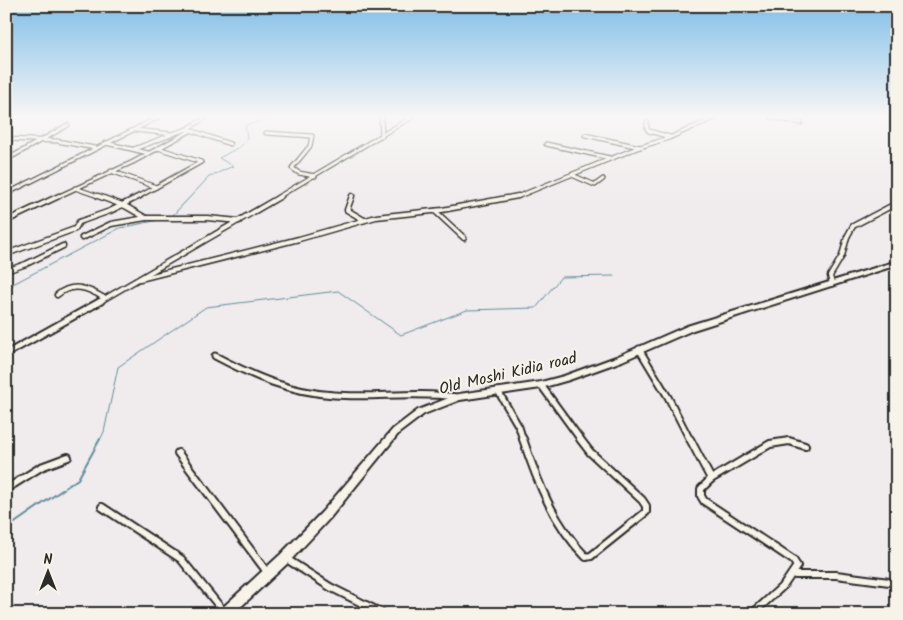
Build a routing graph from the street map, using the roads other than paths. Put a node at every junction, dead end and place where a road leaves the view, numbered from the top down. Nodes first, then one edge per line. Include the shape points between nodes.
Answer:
1 (30, 146) edge
2 (84, 146) edge
3 (100, 146) edge
4 (118, 146) edge
5 (144, 146) edge
6 (162, 146) edge
7 (310, 146) edge
8 (365, 146) edge
9 (555, 146) edge
10 (636, 146) edge
11 (644, 146) edge
12 (641, 147) junction
13 (95, 148) junction
14 (158, 148) junction
15 (134, 150) junction
16 (148, 153) junction
17 (611, 158) junction
18 (6, 160) edge
19 (111, 171) junction
20 (572, 175) junction
21 (315, 176) junction
22 (603, 179) dead end
23 (156, 187) junction
24 (75, 188) junction
25 (6, 194) edge
26 (352, 196) dead end
27 (897, 203) edge
28 (121, 205) junction
29 (435, 211) junction
30 (146, 218) junction
31 (364, 220) junction
32 (6, 221) edge
33 (239, 221) junction
34 (82, 238) dead end
35 (464, 238) dead end
36 (63, 246) dead end
37 (6, 254) edge
38 (897, 263) edge
39 (6, 271) edge
40 (140, 279) junction
41 (832, 284) junction
42 (58, 295) dead end
43 (104, 298) junction
44 (639, 349) junction
45 (6, 354) edge
46 (215, 356) dead end
47 (540, 385) junction
48 (498, 390) junction
49 (459, 397) junction
50 (805, 446) dead end
51 (178, 453) dead end
52 (68, 457) dead end
53 (712, 479) junction
54 (6, 489) edge
55 (102, 507) dead end
56 (285, 558) junction
57 (268, 573) junction
58 (795, 575) junction
59 (897, 583) edge
60 (225, 613) edge
61 (384, 614) edge
62 (752, 614) edge

1 - 18 street
2 - 13 street
3 - 13 street
4 - 15 street
5 - 15 street
6 - 14 street
7 - 21 street via 292,168
8 - 21 street
9 - 17 street
10 - 12 street
11 - 12 street
12 - 17 street
13 - 25 street
14 - 16 street
14 - 23 street via 201,162
15 - 16 street
16 - 19 street
17 - 20 street
19 - 23 street
19 - 24 street
20 - 22 street via 595,185
20 - 29 street via 519,196
21 - 33 street
23 - 28 street
24 - 28 street
24 - 32 street
26 - 31 street via 347,210
27 - 41 street via 852,226 842,256 830,276
28 - 30 street
28 - 37 street via 79,222 76,228
29 - 31 street
29 - 35 street
30 - 33 street
30 - 34 street via 111,224
31 - 40 street
33 - 40 street
36 - 39 street
38 - 41 street, Old Moshi Kidia road
40 - 43 street
41 - 44 street, Old Moshi Kidia road via 690,328
42 - 43 street via 73,286
43 - 45 street
44 - 47 street, Old Moshi Kidia road via 582,373
44 - 53 street
46 - 49 street via 282,386 334,395 429,392
47 - 48 street, Old Moshi Kidia road
47 - 48 street via 590,452 646,506 646,512 591,556 582,554 555,516 536,479 519,427
48 - 49 street, Old Moshi Kidia road
49 - 56 street, Old Moshi Kidia road via 405,422
50 - 53 street via 789,441 770,444
51 - 57 street via 206,486 240,539
52 - 54 street via 42,467
53 - 58 street via 701,489 704,501 793,560 797,566
55 - 60 street via 181,559
56 - 57 street, Old Moshi Kidia road
56 - 61 street via 330,587
57 - 60 street, Old Moshi Kidia road
58 - 59 street via 836,575
58 - 62 street

